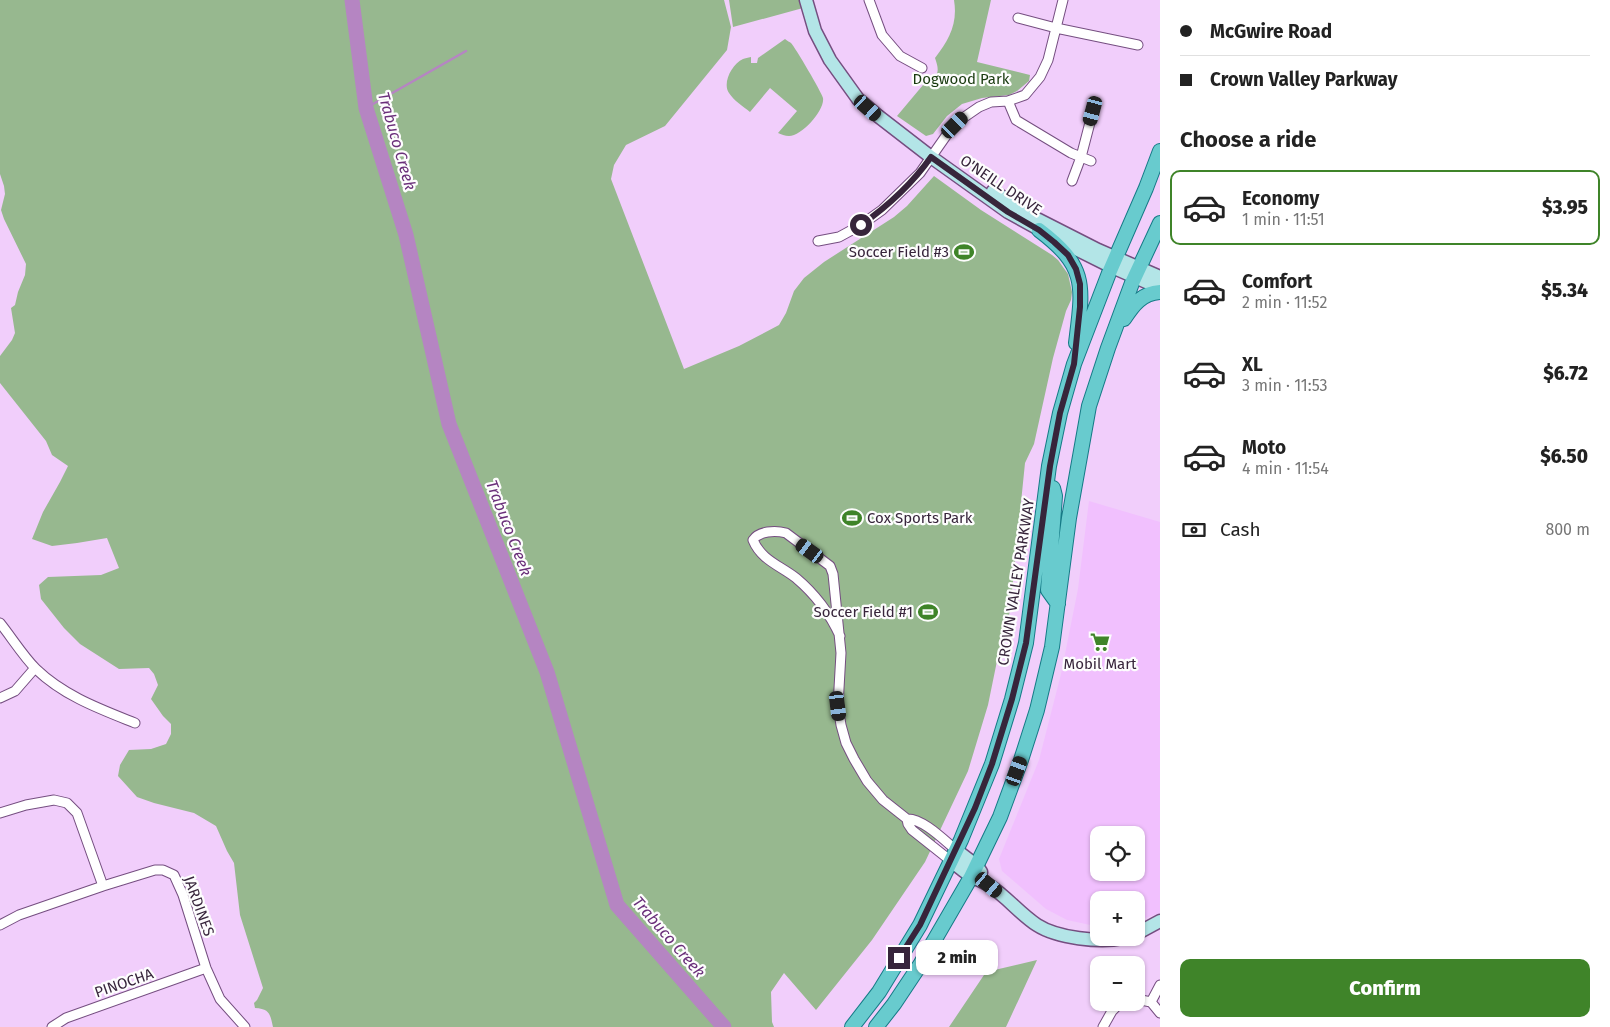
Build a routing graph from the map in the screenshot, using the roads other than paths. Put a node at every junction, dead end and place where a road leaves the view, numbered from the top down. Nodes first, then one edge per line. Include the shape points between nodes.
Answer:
1 (806, 0) edge
2 (812, 0) edge
3 (869, 0) edge
4 (1063, 0) edge
5 (1018, 18) dead end
6 (1056, 28) junction
7 (1138, 45) dead end
8 (922, 68) dead end
9 (1008, 101) junction
10 (1093, 111) dead end
11 (1160, 151) edge
12 (933, 154) junction
13 (1081, 157) junction
14 (1091, 161) dead end
15 (1072, 181) dead end
16 (1160, 223) edge
17 (1039, 230) junction
18 (818, 241) dead end
19 (1113, 262) junction
20 (1137, 272) junction
21 (1160, 277) edge
22 (1160, 288) edge
23 (1160, 292) edge
24 (1108, 348) junction
25 (1074, 364) junction
26 (1048, 476) junction
27 (1058, 604) junction
28 (0, 623) edge
29 (840, 636) junction
30 (35, 668) junction
31 (0, 698) edge
32 (135, 723) dead end
33 (0, 813) edge
34 (954, 855) junction
35 (974, 871) junction
36 (103, 886) junction
37 (1160, 921) edge
38 (0, 926) edge
39 (1145, 930) edge
40 (1090, 939) edge
41 (206, 968) junction
42 (1160, 985) edge
43 (1145, 1001) edge
44 (1151, 1002) junction
45 (1112, 1011) edge
46 (1160, 1012) edge
47 (52, 1027) edge
48 (245, 1027) edge
49 (852, 1027) edge
50 (876, 1027) edge
51 (1104, 1027) edge

1 - 12 main road, O'NEILL DRIVE via 815,31 830,60 858,99
2 - 12 main road, O'NEILL DRIVE via 836,56 859,88
3 - 8 street via 882,35 900,56
4 - 6 street
5 - 6 street
6 - 7 street
6 - 9 street via 1040,78 1025,94
9 - 12 street via 992,102 963,118 948,132
9 - 13 street via 1016,120
10 - 13 street
11 - 19 main road, CROWN VALLEY PARKWAY
12 - 17 main road, O'NEILL DRIVE via 1008,212
12 - 18 street via 920,173 882,210 839,237
12 - 19 main road, O'NEILL DRIVE via 1036,219
13 - 14 street
13 - 15 street
16 - 20 main road
17 - 19 main road, O'NEILL DRIVE
17 - 25 main road via 1068,255 1080,284
19 - 20 main road, O'NEILL DRIVE
19 - 25 main road, CROWN VALLEY PARKWAY
20 - 21 main road, O'NEILL DRIVE
20 - 22 main road, O'NEILL DRIVE
20 - 24 main road
23 - 24 main road via 1152,292 1136,302
24 - 27 main road via 1084,435
25 - 26 main road, CROWN VALLEY PARKWAY via 1060,413
26 - 27 main road via 1055,496 1048,590
26 - 34 main road, CROWN VALLEY PARKWAY via 1026,643 992,764
27 - 35 main road via 1052,647 1032,727 1000,817
28 - 30 street
29 - 29 street via 830,566 786,533 778,531 756,536 753,540 760,552 812,594
29 - 34 street via 838,706 846,743 858,767 873,789 907,819 912,830
30 - 31 street via 15,691
30 - 32 street via 71,695
33 - 36 street via 54,800 67,802 77,813
34 - 35 main road
34 - 49 main road, CROWN VALLEY PARKWAY via 920,925 879,992
35 - 40 main road via 1028,918 1047,930
35 - 50 main road via 920,965
36 - 38 street, JARDINES via 19,915
36 - 41 street, JARDINES via 155,870 174,875
37 - 39 main road
41 - 47 street, PINOCHA via 66,1018
41 - 48 street, JARDINES via 220,999
42 - 44 street
43 - 44 street
44 - 46 street
45 - 51 street

